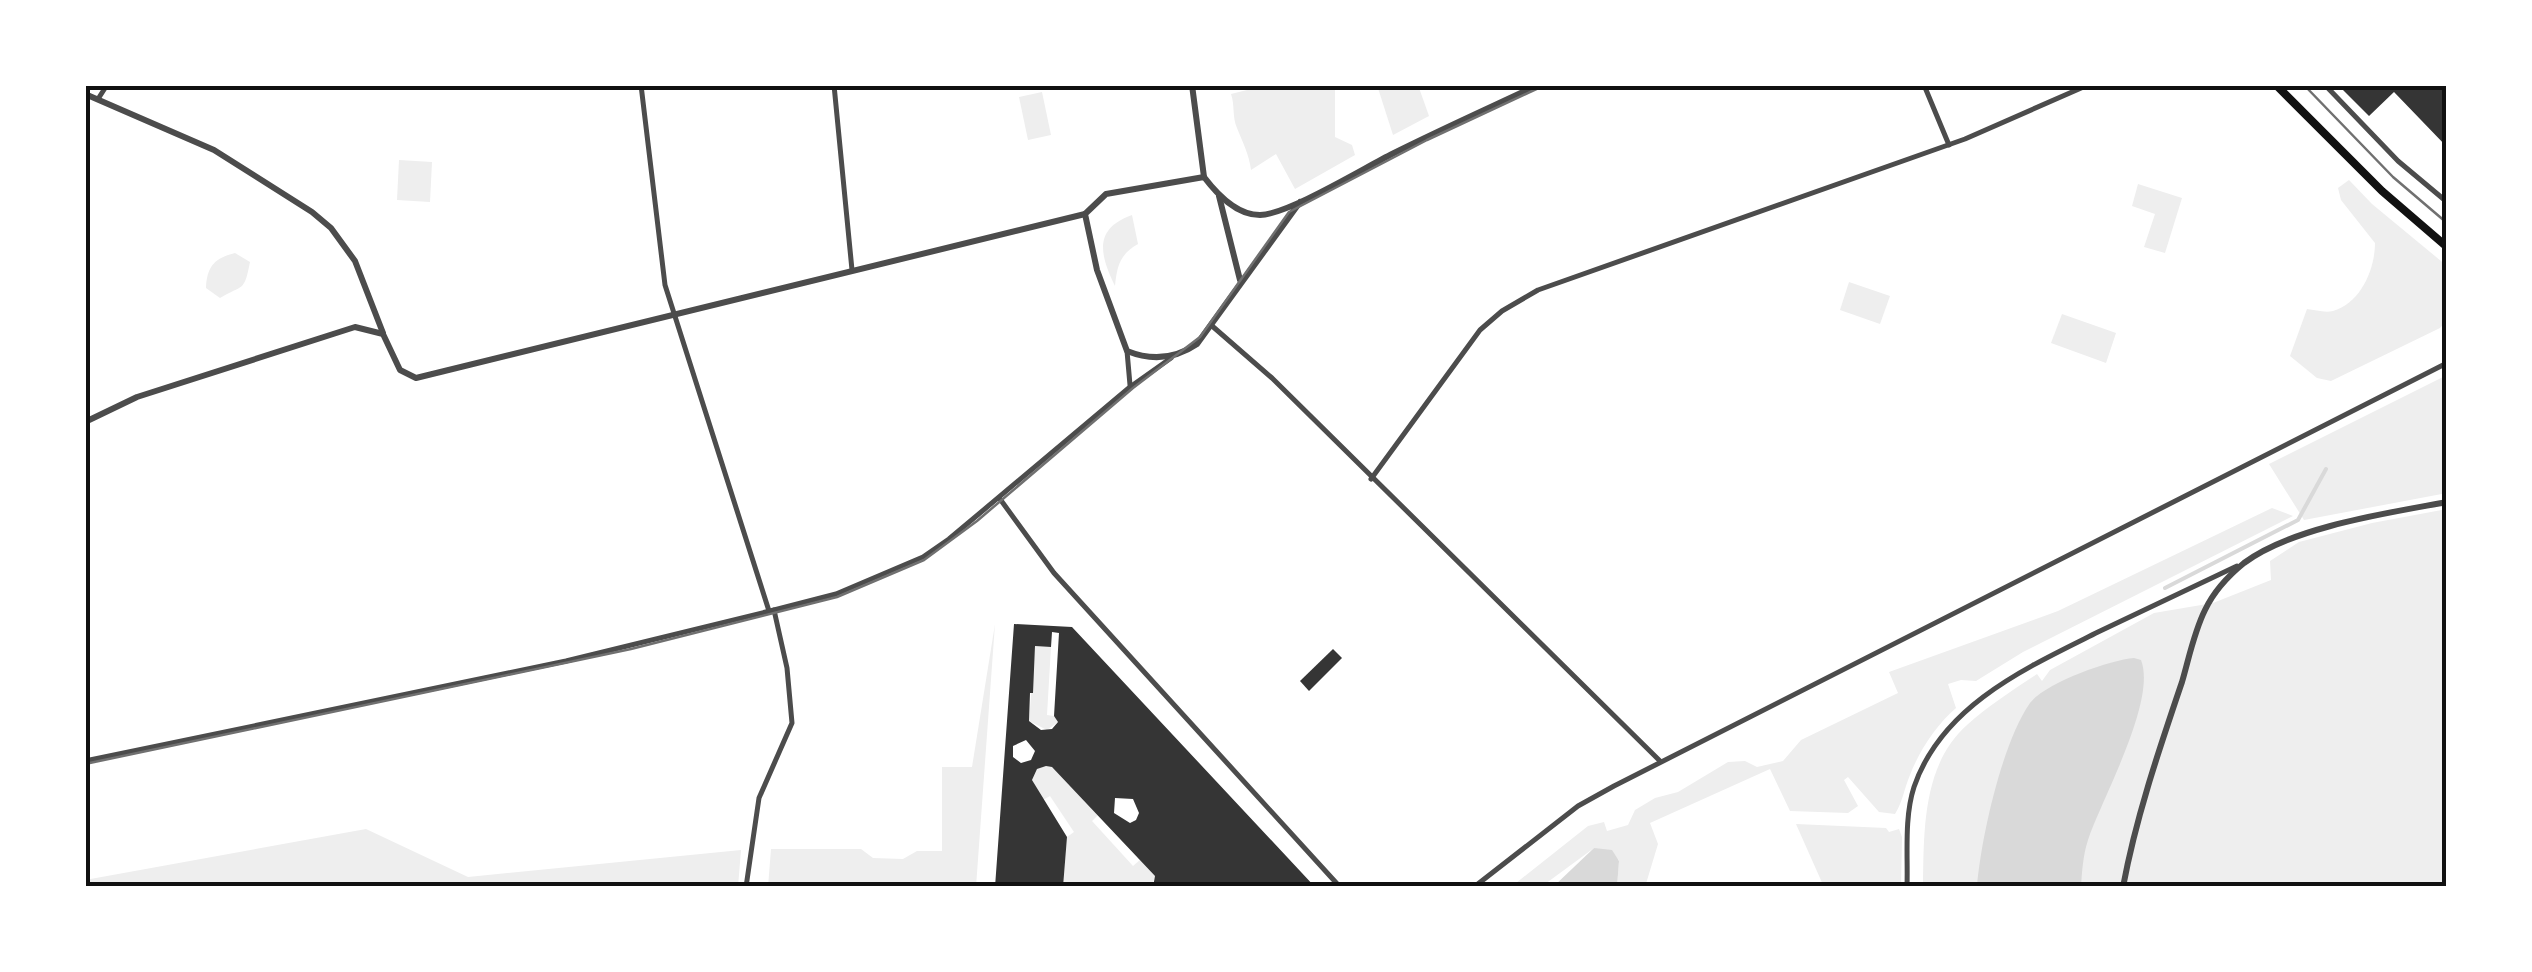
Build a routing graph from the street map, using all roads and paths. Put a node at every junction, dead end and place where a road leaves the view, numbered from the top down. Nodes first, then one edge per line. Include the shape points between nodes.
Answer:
1 (108, 85) edge
2 (641, 85) edge
3 (834, 85) edge
4 (1192, 85) edge
5 (1538, 85) edge
6 (1924, 85) edge
7 (2088, 85) edge
8 (2276, 85) edge
9 (2325, 85) edge
10 (85, 94) edge
11 (98, 99) junction
12 (1949, 145) junction
13 (1204, 177) junction
14 (1220, 196) junction
15 (1300, 202) junction
16 (2447, 202) edge
17 (1085, 214) junction
18 (2447, 246) edge
19 (852, 270) junction
20 (1241, 281) junction
21 (676, 314) junction
22 (1211, 325) junction
23 (383, 334) junction
24 (1127, 351) junction
25 (1174, 357) junction
26 (2447, 362) edge
27 (1130, 388) junction
28 (85, 422) edge
29 (1371, 479) junction
30 (1000, 499) junction
31 (2447, 502) edge
32 (2246, 562) junction
33 (771, 611) junction
34 (85, 761) edge
35 (1660, 761) junction
36 (746, 887) edge
37 (1340, 887) edge
38 (1474, 887) edge
39 (1907, 887) edge
40 (2122, 887) edge

1 - 11 street
2 - 21 street via 666,285
3 - 19 street
4 - 13 street
5 - 15 street
6 - 12 street
7 - 12 street
8 - 18 main road
9 - 16 street
10 - 11 street
11 - 23 street via 214,150 322,220 356,261
12 - 29 street via 1568,277 1514,304 1469,342
13 - 14 street
13 - 17 street via 1106,194
14 - 15 street via 1260,215
14 - 20 street
15 - 20 street
17 - 19 street
17 - 24 street
19 - 21 street
20 - 22 street
21 - 23 street via 416,378 400,370
21 - 33 street
22 - 25 street via 1197,344
22 - 29 street
23 - 28 street via 356,327 137,397
24 - 25 street
24 - 27 street
25 - 27 street
26 - 35 street
27 - 30 street
29 - 35 street
30 - 33 street via 923,557 836,594
30 - 37 street via 1054,573
31 - 32 street via 2296,538
32 - 39 street via 2021,670 1966,709 1914,786
32 - 40 street via 2218,587 2202,618
33 - 34 street via 566,661
33 - 36 street via 792,723 759,798
35 - 38 street via 1578,806

